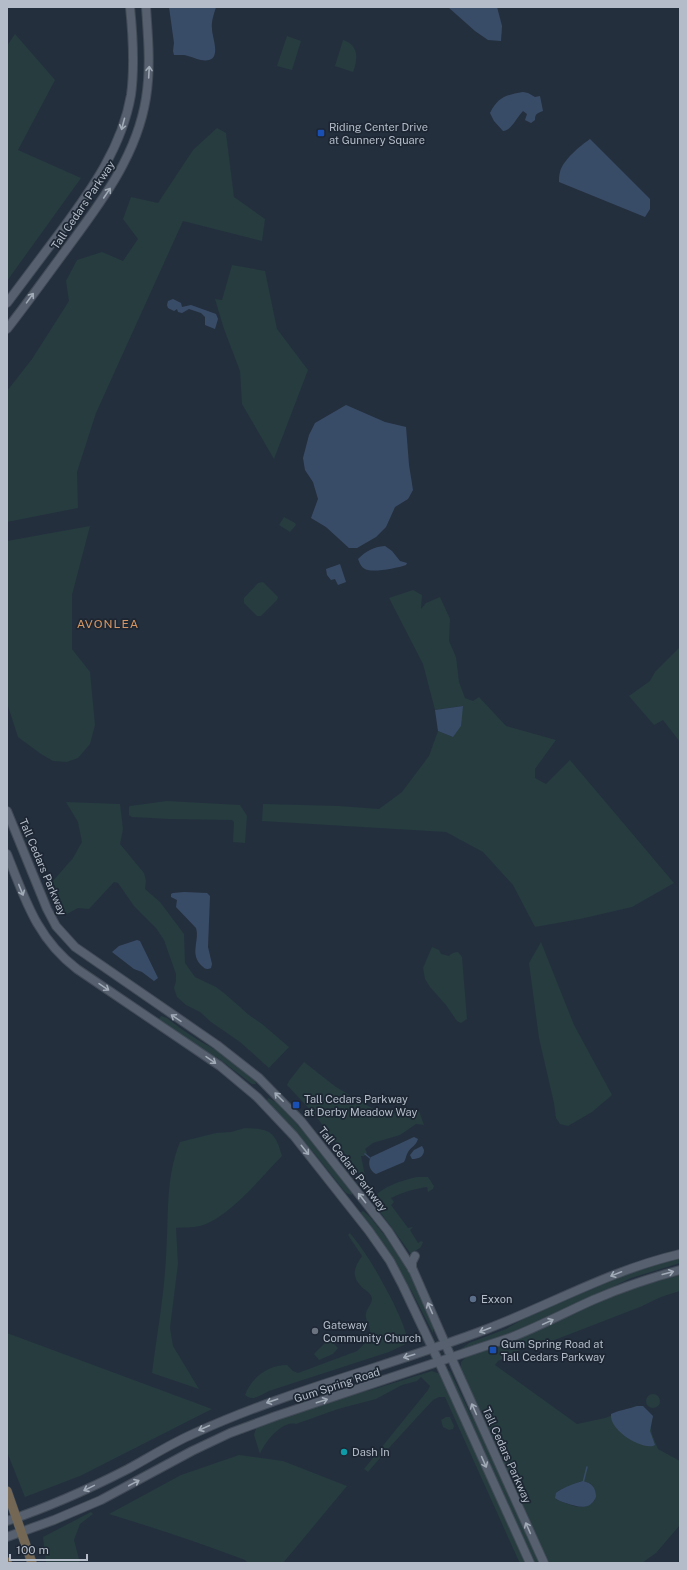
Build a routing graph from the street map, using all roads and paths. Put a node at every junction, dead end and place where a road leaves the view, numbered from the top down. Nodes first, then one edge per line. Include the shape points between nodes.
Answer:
1 (130, 7) edge
2 (146, 7) edge
3 (7, 304) edge
4 (7, 329) edge
5 (7, 811) edge
6 (7, 854) edge
7 (680, 1254) edge
8 (415, 1256) dead end
9 (412, 1269) junction
10 (680, 1270) edge
11 (445, 1343) junction
12 (433, 1348) junction
13 (451, 1358) junction
14 (440, 1362) junction
15 (240, 1413) junction
16 (245, 1427) junction
17 (7, 1491) edge
18 (16, 1518) junction
19 (7, 1521) edge
20 (21, 1532) junction
21 (7, 1537) edge
22 (32, 1563) edge
23 (530, 1563) edge
24 (544, 1563) edge

1 -> 3 main road, Tall Cedars Parkway via 133,70 120,136 86,196
4 -> 2 main road, Tall Cedars Parkway via 108,191 131,149 143,115 148,88 149,46
9 -> 5 main road, Tall Cedars Parkway via 388,1232 332,1160 301,1121 268,1086 223,1050 86,956 65,937 46,909
6 -> 12 main road via 34,919 60,955 229,1073 285,1126 390,1261
7 -> 11 main road, Gum Spring Road via 638,1265 488,1329
8 - 9 main road
11 -> 9 main road, Tall Cedars Parkway
13 -> 10 main road, Gum Spring Road via 526,1332 635,1283
11 - 12 main road, Gum Spring Road
11 - 13 main road, Tall Cedars Parkway
12 - 14 main road
12 -> 15 main road, Gum Spring Road
13 - 14 main road, Gum Spring Road
24 -> 13 main road, Tall Cedars Parkway
16 -> 14 main road, Gum Spring Road
14 -> 23 main road
15 - 16 main road
15 -> 18 main road, Gum Spring Road via 192,1434 76,1495
20 -> 16 main road, Gum Spring Road via 101,1500 192,1451
17 - 18 highway
18 - 19 main road, Gum Spring Road
18 - 20 highway
20 - 21 main road, Gum Spring Road
20 - 22 highway

